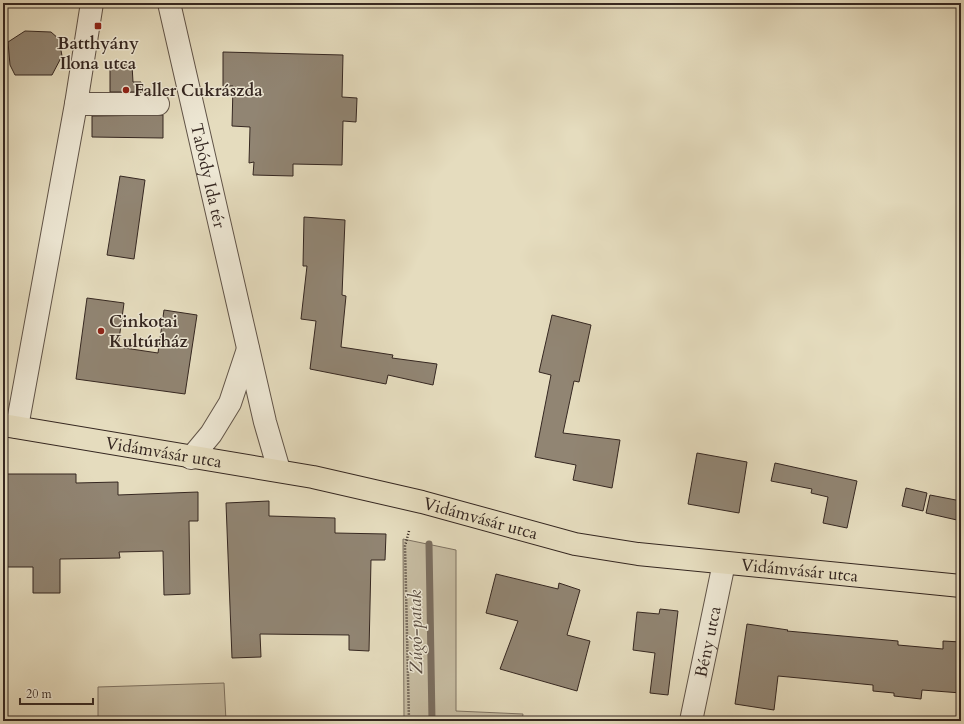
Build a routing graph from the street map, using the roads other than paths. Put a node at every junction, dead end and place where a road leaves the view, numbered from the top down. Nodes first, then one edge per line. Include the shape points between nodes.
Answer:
1 (92, 3) edge
2 (169, 3) edge
3 (76, 104) junction
4 (158, 104) dead end
5 (248, 347) junction
6 (10, 426) edge
7 (191, 458) junction
8 (279, 470) junction
9 (724, 563) junction
10 (961, 586) edge
11 (691, 721) edge

1 - 3 street
2 - 5 street, Tabódy Ida tér
3 - 4 street
3 - 6 street
5 - 7 street via 230,403 211,434
5 - 8 street, Tabódy Ida tér
6 - 7 main road, Vidámvásár utca
7 - 8 main road, Vidámvásár utca
8 - 9 main road, Vidámvásár utca via 415,500 575,544
9 - 10 main road, Vidámvásár utca
9 - 11 street, Bény utca

